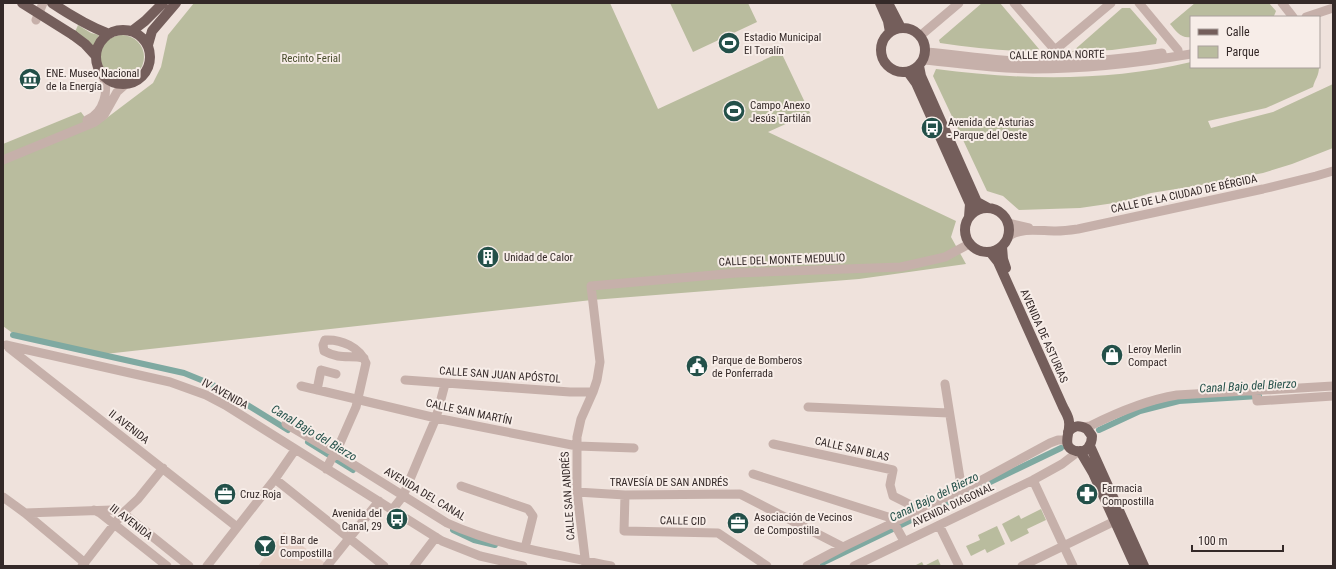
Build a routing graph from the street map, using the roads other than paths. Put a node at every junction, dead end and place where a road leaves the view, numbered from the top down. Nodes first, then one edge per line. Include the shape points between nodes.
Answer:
1 (22, 3) edge
2 (43, 3) edge
3 (52, 3) edge
4 (163, 3) edge
5 (176, 3) edge
6 (880, 3) edge
7 (888, 3) edge
8 (959, 3) edge
9 (1014, 3) edge
10 (1111, 3) edge
11 (1139, 3) edge
12 (1282, 3) edge
13 (1333, 8) edge
14 (1333, 14) edge
15 (1292, 16) edge
16 (1309, 16) edge
17 (1320, 18) edge
18 (36, 20) dead end
19 (901, 28) junction
20 (132, 31) junction
21 (890, 32) junction
22 (109, 34) junction
23 (920, 36) junction
24 (148, 45) junction
25 (1190, 48) edge
26 (1055, 50) junction
27 (1178, 50) junction
28 (1190, 54) edge
29 (96, 56) junction
30 (922, 59) junction
31 (1051, 61) junction
32 (908, 72) junction
33 (102, 74) junction
34 (126, 84) junction
35 (37, 143) junction
36 (3, 154) edge
37 (3, 160) edge
38 (1333, 171) edge
39 (988, 208) junction
40 (969, 217) junction
41 (1008, 223) junction
42 (1039, 230) junction
43 (1009, 236) junction
44 (969, 244) junction
45 (1002, 247) junction
46 (990, 252) junction
47 (591, 286) joint
48 (4, 344) edge
49 (364, 358) dead end
50 (336, 374) dead end
51 (405, 380) dead end
52 (445, 384) junction
53 (945, 384) dead end
54 (301, 386) dead end
55 (1333, 386) edge
56 (317, 390) junction
57 (1256, 390) junction
58 (593, 392) junction
59 (1333, 396) edge
60 (357, 400) junction
61 (808, 407) dead end
62 (949, 413) junction
63 (436, 418) junction
64 (286, 424) dead end
65 (1088, 427) junction
66 (1068, 439) junction
67 (773, 444) dead end
68 (577, 446) junction
69 (1090, 446) junction
70 (634, 448) dead end
71 (295, 450) junction
72 (1081, 454) junction
73 (331, 460) junction
74 (1062, 464) junction
75 (353, 465) junction
76 (163, 468) junction
77 (753, 474) dead end
78 (345, 477) junction
79 (275, 480) junction
80 (1033, 480) junction
81 (461, 486) dead end
82 (962, 491) junction
83 (577, 492) junction
84 (625, 495) junction
85 (3, 497) edge
86 (379, 501) junction
87 (398, 502) junction
88 (93, 510) junction
89 (921, 510) junction
90 (25, 513) junction
91 (123, 513) junction
92 (894, 522) junction
93 (1115, 522) junction
94 (114, 524) junction
95 (939, 525) junction
96 (237, 527) junction
97 (436, 537) junction
98 (348, 538) junction
99 (904, 541) junction
100 (1064, 546) junction
101 (843, 547) junction
102 (525, 548) junction
103 (585, 563) edge
104 (84, 564) edge
105 (500, 564) edge
106 (167, 566) edge
107 (189, 566) edge
108 (207, 566) edge
109 (327, 566) edge
110 (384, 566) edge
111 (414, 566) edge
112 (523, 566) edge
113 (612, 566) edge
114 (767, 566) edge
115 (808, 566) edge
116 (854, 566) edge
117 (959, 566) edge
118 (1022, 566) edge
119 (1073, 566) edge
120 (1135, 566) edge
121 (1144, 566) edge

1 - 29 main road, bridge via 73,35
2 - 18 street
3 - 22 main road via 93,28
4 - 20 main road
5 - 24 main road via 152,31
6 - 21 main road
7 - 19 main road
8 - 23 street
9 - 26 street
10 - 26 street
11 - 27 street
12 - 15 street
13 - 16 street
14 - 17 street
19 - 21 main road
19 - 23 main road via 912,30
20 - 22 main road via 120,30
20 - 24 main road via 141,36
21 - 32 main road via 880,46 882,59 896,72
22 - 29 main road via 99,44
23 - 30 main road via 924,44
24 - 34 main road via 151,56 145,74 138,80
25 - 27 street, CALLE RONDA NORTE
26 - 31 street
27 - 31 street, CALLE RONDA NORTE via 1076,62
28 - 30 street, CALLE RONDA NORTE via 1109,66 1034,69 989,67
29 - 33 main road
30 - 31 street, CALLE RONDA NORTE
30 - 32 main road
30 - 39 main road via 921,76 977,202
32 - 40 main road via 916,83 970,204
33 - 34 main road via 112,82
33 - 35 street via 105,95 95,114
34 - 35 street via 117,92 104,115 95,122
35 - 36 street
35 - 37 street
38 - 42 street, CALLE DE LA CIUDAD DE BÉRGIDA via 1263,189 1078,229
39 - 40 main road via 978,210
39 - 41 main road via 999,211
40 - 44 main road via 964,230
41 - 42 street, CALLE DE LA CIUDAD DE BÉRGIDA
41 - 43 main road
42 - 43 street, CALLE DE LA CIUDAD DE BÉRGIDA via 1018,232
43 - 45 main road
44 - 46 main road via 982,252
44 - 47 street, CALLE DEL MONTE MEDULIO via 945,257 902,267 736,273
45 - 46 main road
45 - 65 main road, AVENIDA DE ASTURIAS via 1002,259 1074,417
46 - 66 main road, AVENIDA DE ASTURIAS via 998,262 1064,407 1069,421
47 - 58 street, CALLE SAN ANDRÉS via 600,362
48 - 71 street, IV AVENIDA via 186,387 225,405
48 - 76 street, II AVENIDA
49 - 60 street via 366,363
50 - 56 street via 321,370
51 - 52 street, CALLE SAN JUAN APÓSTOL
52 - 58 street, CALLE SAN JUAN APÓSTOL
52 - 63 street
53 - 62 street
54 - 56 street, CALLE SAN MARTÍN
55 - 57 street
56 - 60 street, CALLE SAN MARTÍN
57 - 59 street via 1257,401
57 - 65 street via 1177,395 1156,399 1136,405
58 - 68 street, CALLE SAN ANDRÉS via 580,419
60 - 63 street, CALLE SAN MARTÍN
60 - 73 street
61 - 62 street
62 - 82 street
63 - 68 street, CALLE SAN MARTÍN
63 - 87 street
64 - 73 street, AVENIDA DEL CANAL
65 - 66 main road via 1074,427
65 - 69 main road via 1092,440
66 - 72 main road via 1072,449
66 - 74 street via 1067,457
66 - 82 street via 1058,440
67 - 89 street, CALLE SAN BLAS via 893,470 890,485 893,496
68 - 70 street, CALLE SAN MARTÍN
68 - 83 street, CALLE SAN ANDRÉS
69 - 72 main road
69 - 121 main road
71 - 73 street, IV AVENIDA
71 - 79 street
72 - 74 street, AVENIDA DIAGONAL
72 - 93 main road
73 - 75 street, AVENIDA DEL CANAL
73 - 78 street, IV AVENIDA
74 - 80 street, AVENIDA DIAGONAL
75 - 78 street
75 - 87 street, AVENIDA DEL CANAL
76 - 91 street
76 - 96 street, II AVENIDA
77 - 92 street via 888,517
78 - 86 street, IV AVENIDA
79 - 96 street
79 - 98 street
80 - 95 street, AVENIDA DIAGONAL
80 - 100 street
81 - 102 street via 528,509 533,516
82 - 89 street
83 - 84 street, TRAVESÍA DE SAN ANDRÉS
83 - 103 street, CALLE SAN ANDRÉS
84 - 101 street, TRAVESÍA DE SAN ANDRÉS via 740,494
84 - 114 street, CALLE CID via 624,531 718,533
85 - 90 street
86 - 87 street, IV AVENIDA
86 - 98 street
87 - 97 street, IV AVENIDA
87 - 102 street, AVENIDA DEL CANAL via 463,531
88 - 90 street
88 - 91 street, III AVENIDA
88 - 94 street, III AVENIDA via 100,512
89 - 92 street
90 - 104 street
91 - 94 street
91 - 107 street, III AVENIDA
92 - 99 street
92 - 101 street
93 - 100 street
93 - 120 main road
94 - 104 street
94 - 106 street, III AVENIDA
95 - 99 street, AVENIDA DIAGONAL
95 - 117 street
96 - 108 street
97 - 105 street, IV AVENIDA
97 - 111 street
98 - 109 street
98 - 110 street
99 - 116 street, AVENIDA DIAGONAL
100 - 118 street
100 - 119 street
101 - 115 street
102 - 103 street, AVENIDA DEL CANAL
103 - 113 street, AVENIDA DEL CANAL
105 - 112 street, IV AVENIDA

